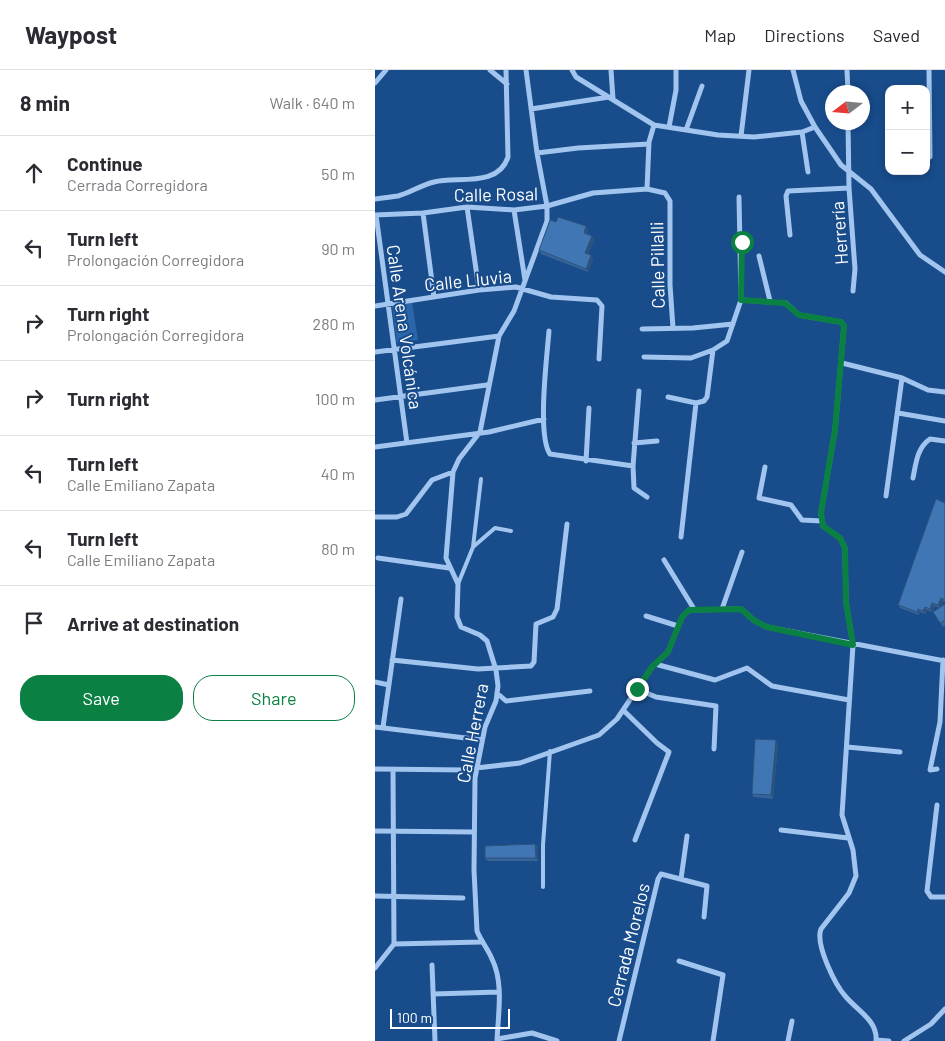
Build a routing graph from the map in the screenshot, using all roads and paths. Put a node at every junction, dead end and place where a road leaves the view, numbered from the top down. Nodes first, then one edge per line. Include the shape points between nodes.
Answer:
1 (386, 70) edge
2 (490, 70) edge
3 (506, 70) edge
4 (526, 70) edge
5 (572, 70) edge
6 (611, 70) edge
7 (676, 70) edge
8 (749, 70) edge
9 (793, 70) edge
10 (847, 70) edge
11 (929, 70) edge
12 (375, 82) edge
13 (507, 84) junction
14 (848, 85) edge
15 (702, 86) dead end
16 (611, 98) junction
17 (531, 109) junction
18 (654, 124) junction
19 (815, 126) junction
20 (669, 127) junction
21 (685, 130) junction
22 (848, 130) edge
23 (930, 130) edge
24 (802, 132) junction
25 (741, 136) junction
26 (649, 144) junction
27 (537, 154) junction
28 (808, 172) dead end
29 (849, 174) junction
30 (849, 188) junction
31 (647, 189) junction
32 (739, 197) dead end
33 (375, 199) edge
34 (670, 201) joint
35 (547, 206) junction
36 (467, 207) junction
37 (514, 210) junction
38 (423, 213) junction
39 (375, 215) edge
40 (790, 235) dead end
41 (759, 256) dead end
42 (378, 258) edge
43 (945, 272) edge
44 (524, 286) junction
45 (479, 290) junction
46 (853, 291) dead end
47 (435, 297) junction
48 (741, 300) junction
49 (770, 301) junction
50 (387, 304) junction
51 (375, 306) edge
52 (733, 324) junction
53 (673, 328) junction
54 (642, 329) dead end
55 (549, 331) dead end
56 (499, 336) junction
57 (394, 350) junction
58 (713, 350) junction
59 (375, 352) edge
60 (643, 357) dead end
61 (599, 359) dead end
62 (843, 363) junction
63 (902, 378) junction
64 (487, 385) junction
65 (639, 391) dead end
66 (945, 392) edge
67 (401, 397) junction
68 (668, 397) dead end
69 (375, 400) edge
70 (696, 403) junction
71 (589, 408) dead end
72 (898, 413) junction
73 (544, 419) junction
74 (945, 421) edge
75 (480, 432) junction
76 (657, 441) dead end
77 (945, 441) edge
78 (407, 443) junction
79 (634, 443) junction
80 (375, 446) edge
81 (586, 461) junction
82 (633, 466) junction
83 (765, 467) dead end
84 (453, 472) junction
85 (913, 478) dead end
86 (481, 479) dead end
87 (885, 496) dead end
88 (647, 497) dead end
89 (375, 517) edge
90 (822, 521) junction
91 (567, 524) dead end
92 (511, 531) dead end
93 (681, 537) dead end
94 (473, 547) junction
95 (742, 552) dead end
96 (378, 558) dead end
97 (664, 560) dead end
98 (449, 568) junction
99 (458, 584) junction
100 (401, 598) dead end
101 (694, 609) junction
102 (722, 609) junction
103 (646, 616) dead end
104 (678, 626) junction
105 (853, 645) junction
106 (392, 660) junction
107 (944, 660) edge
108 (655, 664) junction
109 (496, 670) junction
110 (375, 682) edge
111 (389, 685) junction
112 (637, 689) junction
113 (590, 691) dead end
114 (497, 693) junction
115 (849, 700) junction
116 (623, 710) junction
117 (375, 726) edge
118 (383, 726) junction
119 (482, 740) junction
120 (847, 747) junction
121 (714, 749) dead end
122 (550, 751) junction
123 (900, 752) dead end
124 (476, 768) junction
125 (375, 769) edge
126 (393, 769) junction
127 (937, 769) dead end
128 (467, 770) dead end
129 (937, 805) dead end
130 (781, 830) dead end
131 (375, 831) edge
132 (392, 831) junction
133 (474, 832) junction
134 (687, 836) dead end
135 (848, 838) junction
136 (635, 840) dead end
137 (681, 879) junction
138 (543, 888) dead end
139 (375, 896) edge
140 (392, 896) junction
141 (945, 897) edge
142 (463, 898) dead end
143 (704, 917) dead end
144 (481, 942) junction
145 (394, 944) junction
146 (679, 961) dead end
147 (431, 964) dead end
148 (375, 968) edge
149 (499, 992) junction
150 (433, 994) junction
151 (945, 1009) edge
152 (792, 1021) dead end
153 (497, 1040) edge
154 (876, 1040) edge
155 (435, 1041) edge
156 (557, 1041) edge
157 (619, 1041) edge
158 (713, 1041) edge
159 (789, 1041) edge
160 (889, 1041) edge
161 (904, 1041) edge

1 - 12 street
2 - 13 street
3 - 13 street
4 - 17 street
5 - 16 street via 576,77
6 - 16 street
7 - 20 street
8 - 25 street
9 - 19 street via 801,101
10 - 14 street
11 - 23 street
13 - 33 street via 508,157 500,172 463,182 440,180 399,196
15 - 21 street
16 - 17 street
16 - 18 street
17 - 27 street
18 - 20 street
18 - 26 street
19 - 24 street
19 - 29 street
20 - 21 street
21 - 25 street
22 - 29 street, Herrería
24 - 25 street
24 - 28 street
26 - 27 street via 598,146
26 - 31 street
27 - 35 street
29 - 30 street, Herrería
29 - 43 street via 871,189 920,255
30 - 40 street via 788,191
30 - 46 street, Herrería via 855,260
31 - 34 street, Calle Rosal via 665,192
31 - 35 street, Calle Rosal via 593,193
32 - 48 street
34 - 53 street, Calle Pillalli
35 - 37 street, Calle Rosal
35 - 44 street via 547,221
36 - 37 street, Calle Rosal
36 - 38 street, Calle Rosal
36 - 45 street
37 - 44 street
38 - 39 street, Calle Rosal
38 - 47 street
39 - 42 street, Calle Arena Volcánica
41 - 49 street
42 - 50 street, Calle Arena Volcánica
44 - 45 street, Calle Lluvia
44 - 56 street
44 - 61 street via 551,297 600,302
45 - 47 street, Calle Lluvia
47 - 50 street, Calle Lluvia
48 - 49 street
48 - 52 street
49 - 62 street via 785,303 799,315 843,323
50 - 51 street, Calle Lluvia
50 - 57 street, Calle Arena Volcánica
52 - 53 street
52 - 58 street via 727,341
53 - 54 street
55 - 73 street
56 - 57 street
56 - 64 street
57 - 59 street
57 - 67 street, Calle Arena Volcánica
58 - 60 street via 691,358
58 - 70 street via 707,397
62 - 63 street
62 - 90 street
63 - 66 street via 928,390
63 - 72 street
64 - 67 street
64 - 75 street
65 - 79 street
67 - 69 street
67 - 78 street, Calle Arena Volcánica
68 - 70 street
70 - 93 street
71 - 81 street
72 - 74 street
72 - 87 street
73 - 75 street
73 - 81 street via 546,446 550,454
75 - 78 street
75 - 84 street via 459,458
76 - 79 street
77 - 85 street via 930,439 923,444
78 - 80 street
79 - 82 street
81 - 82 street
82 - 88 street via 634,488
83 - 90 street via 759,498 791,505 802,520
84 - 89 street via 432,480 406,514
84 - 98 street via 446,558
86 - 94 lane
90 - 105 street via 823,526 840,538 845,548 846,602
91 - 109 street via 557,609 553,617 539,621 534,627 534,662 528,667
92 - 94 lane via 495,528
94 - 99 lane
95 - 102 street
96 - 98 street
97 - 101 street
98 - 99 street
99 - 109 street, Calle Herrera via 459,623 487,641
100 - 106 street
101 - 102 street
101 - 104 street via 685,612
102 - 105 street via 741,609 767,627
103 - 104 street
104 - 108 street via 668,652
105 - 107 street
105 - 115 street
106 - 109 street
106 - 111 street
107 - 127 street via 940,722 930,770
108 - 112 street
108 - 115 street via 711,680 747,668 772,686
109 - 114 street, Calle Herrera
110 - 111 street
111 - 118 street
112 - 116 street
112 - 121 street via 656,697 716,706
113 - 114 street via 506,701
114 - 119 street, Calle Herrera
115 - 120 street
116 - 122 street via 599,735
116 - 136 street via 669,752
117 - 118 street
118 - 119 street
119 - 124 street, Calle Herrera
120 - 123 street
120 - 135 street via 842,815
122 - 124 street via 520,763
122 - 138 lane
124 - 133 street, Calle Herrera
125 - 126 street
126 - 128 street
126 - 132 street
129 - 141 street via 927,891 931,897
130 - 135 street
131 - 132 street
132 - 133 street
132 - 140 street
133 - 144 street, Calle Herrera via 477,931
134 - 137 street
135 - 154 street via 855,862 854,885 821,929 819,944 842,992 874,1026
137 - 143 street, Cerrada Morelos via 707,886
137 - 157 street, Cerrada Morelos via 661,874 658,879
139 - 140 street
140 - 142 street
140 - 145 street
144 - 145 street
144 - 149 street, Calle Herrera via 492,959
145 - 148 street
146 - 158 street via 723,975
147 - 150 street
149 - 150 street
149 - 153 street, Calle Herrera
150 - 155 street
151 - 161 street via 931,1024
152 - 159 street
153 - 156 street via 532,1033
154 - 160 street

